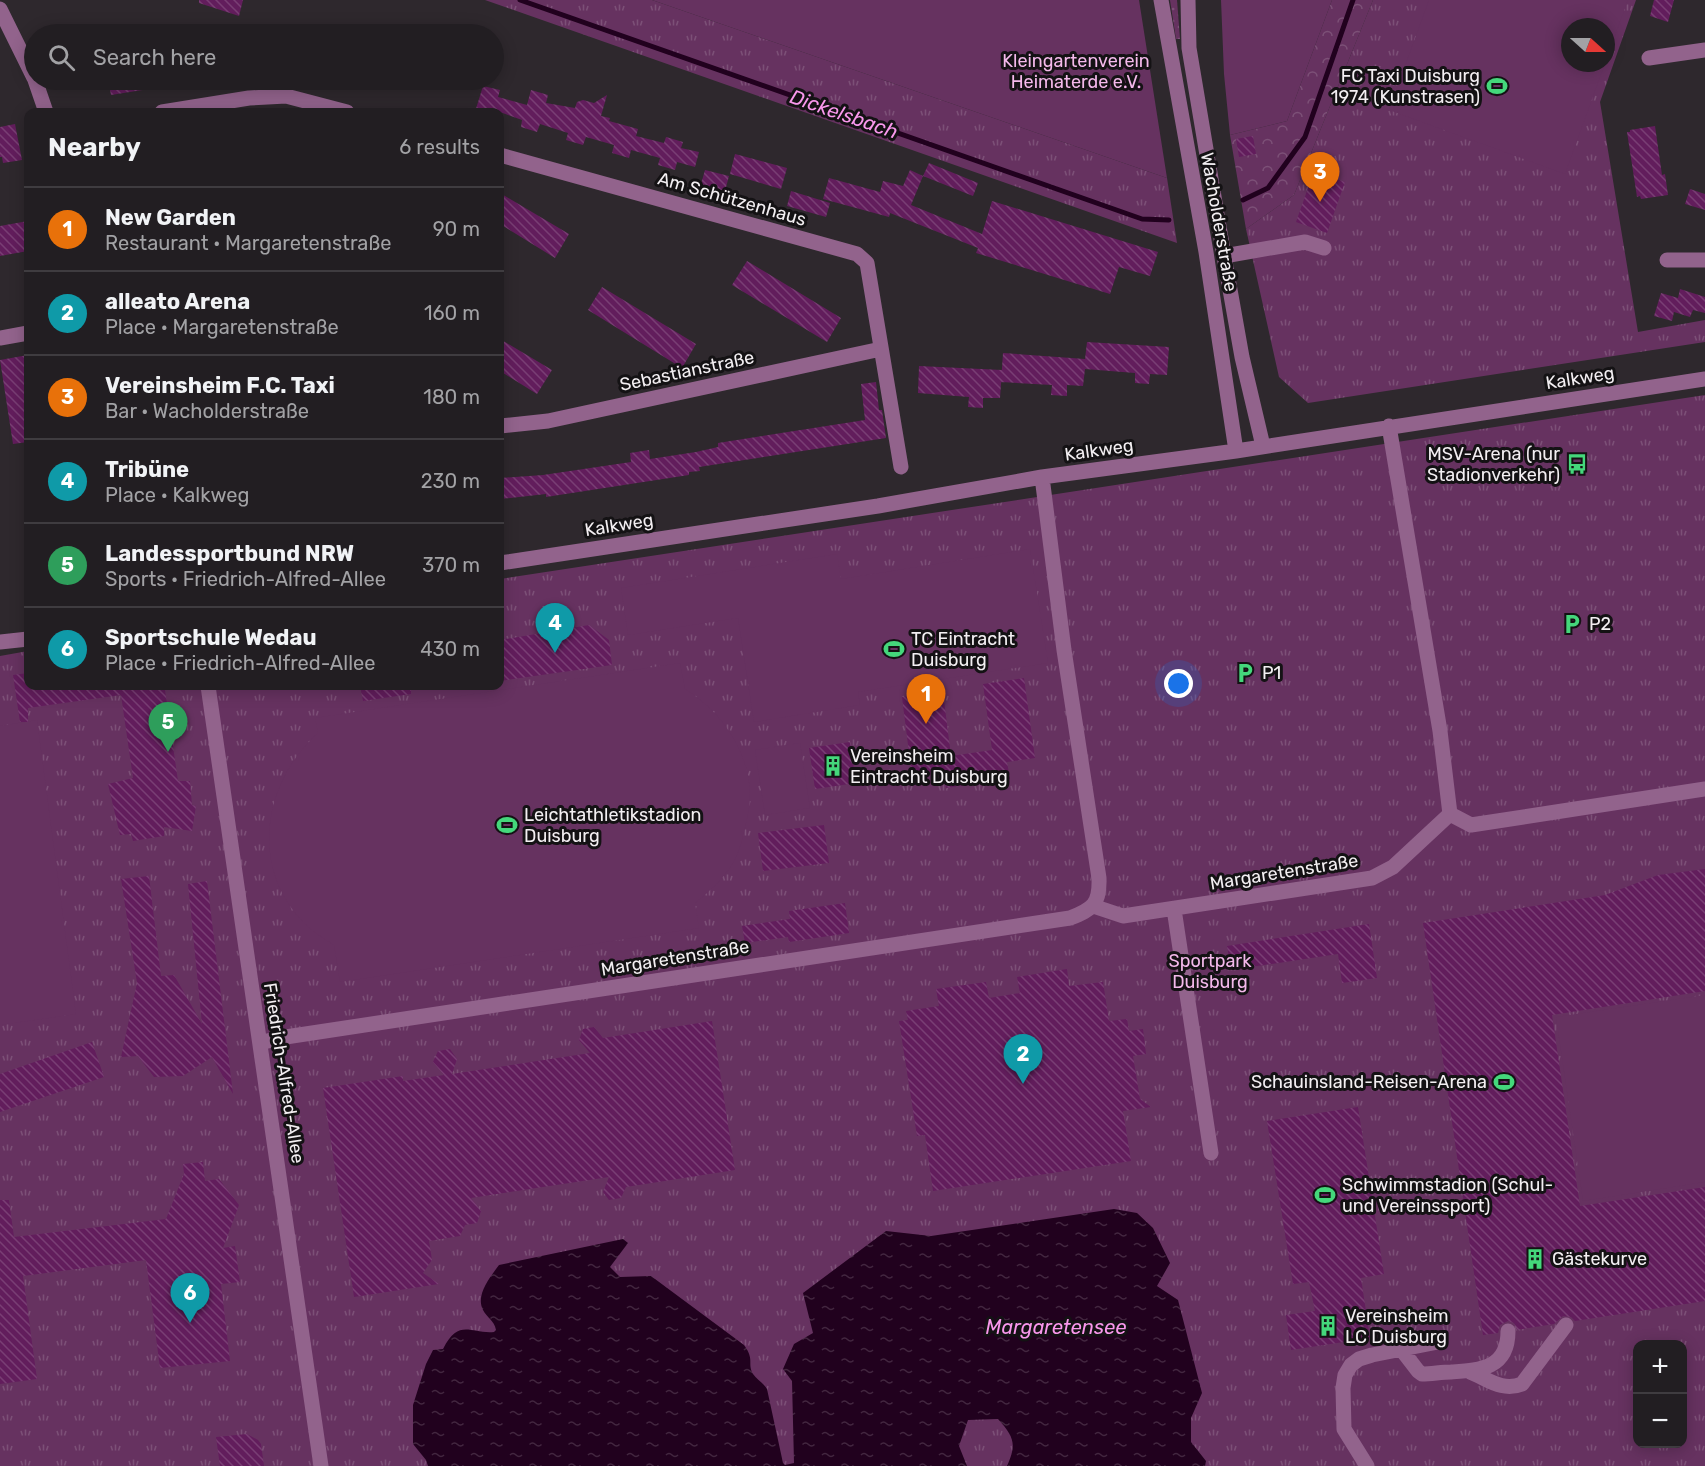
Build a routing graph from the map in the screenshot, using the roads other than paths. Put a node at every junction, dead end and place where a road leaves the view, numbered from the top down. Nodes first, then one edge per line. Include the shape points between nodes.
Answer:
1 (1161, 0) edge
2 (1188, 0) edge
3 (0, 10) edge
4 (1705, 50) edge
5 (24, 57) edge
6 (1649, 58) dead end
7 (39, 90) edge
8 (45, 108) edge
9 (187, 108) edge
10 (332, 108) edge
11 (504, 156) edge
12 (1324, 248) dead end
13 (1224, 256) junction
14 (1667, 260) dead end
15 (1705, 260) edge
16 (24, 334) edge
17 (0, 338) edge
18 (881, 349) junction
19 (1705, 379) edge
20 (504, 426) edge
21 (1389, 426) junction
22 (1263, 447) junction
23 (1236, 451) junction
24 (901, 467) dead end
25 (1042, 477) junction
26 (504, 562) edge
27 (24, 639) edge
28 (0, 642) edge
29 (209, 690) edge
30 (1705, 789) edge
31 (1450, 814) junction
32 (1093, 906) junction
33 (1174, 909) junction
34 (260, 1043) junction
35 (1211, 1152) dead end
36 (1566, 1325) dead end
37 (1508, 1331) dead end
38 (1438, 1342) dead end
39 (1401, 1349) junction
40 (1470, 1372) junction
41 (321, 1466) edge
42 (1367, 1466) edge

1 - 23 street, Wacholderstraße via 1208,264
2 - 13 street, Wacholderstraße via 1189,48
3 - 5 street
4 - 6 street
7 - 8 street
9 - 10 street via 286,96
11 - 18 street, Am Schützenhaus via 857,254 867,263
12 - 13 street via 1305,242
13 - 22 street, Wacholderstraße
14 - 15 street
16 - 17 street
18 - 20 street, Sebastianstraße via 548,421
18 - 24 street, Am Schützenhaus
19 - 21 street, Kalkweg
21 - 22 street, Kalkweg
21 - 31 street via 1440,731
22 - 23 street, Kalkweg
23 - 25 street, Kalkweg
25 - 26 street, Kalkweg
25 - 32 street via 1099,878 1100,893
27 - 28 street
29 - 34 street, Friedrich-Alfred-Allee
30 - 31 street via 1471,825
31 - 33 street, Margaretenstraße via 1393,867 1372,878
32 - 33 street, Margaretenstraße via 1123,916
32 - 34 street, Margaretenstraße via 1070,918
33 - 35 street
34 - 41 street, Friedrich-Alfred-Allee
36 - 40 street via 1522,1384 1501,1387
37 - 40 street via 1507,1344 1498,1359 1485,1369
38 - 39 street
39 - 40 street via 1422,1374
39 - 42 street via 1359,1359 1345,1375 1344,1429

